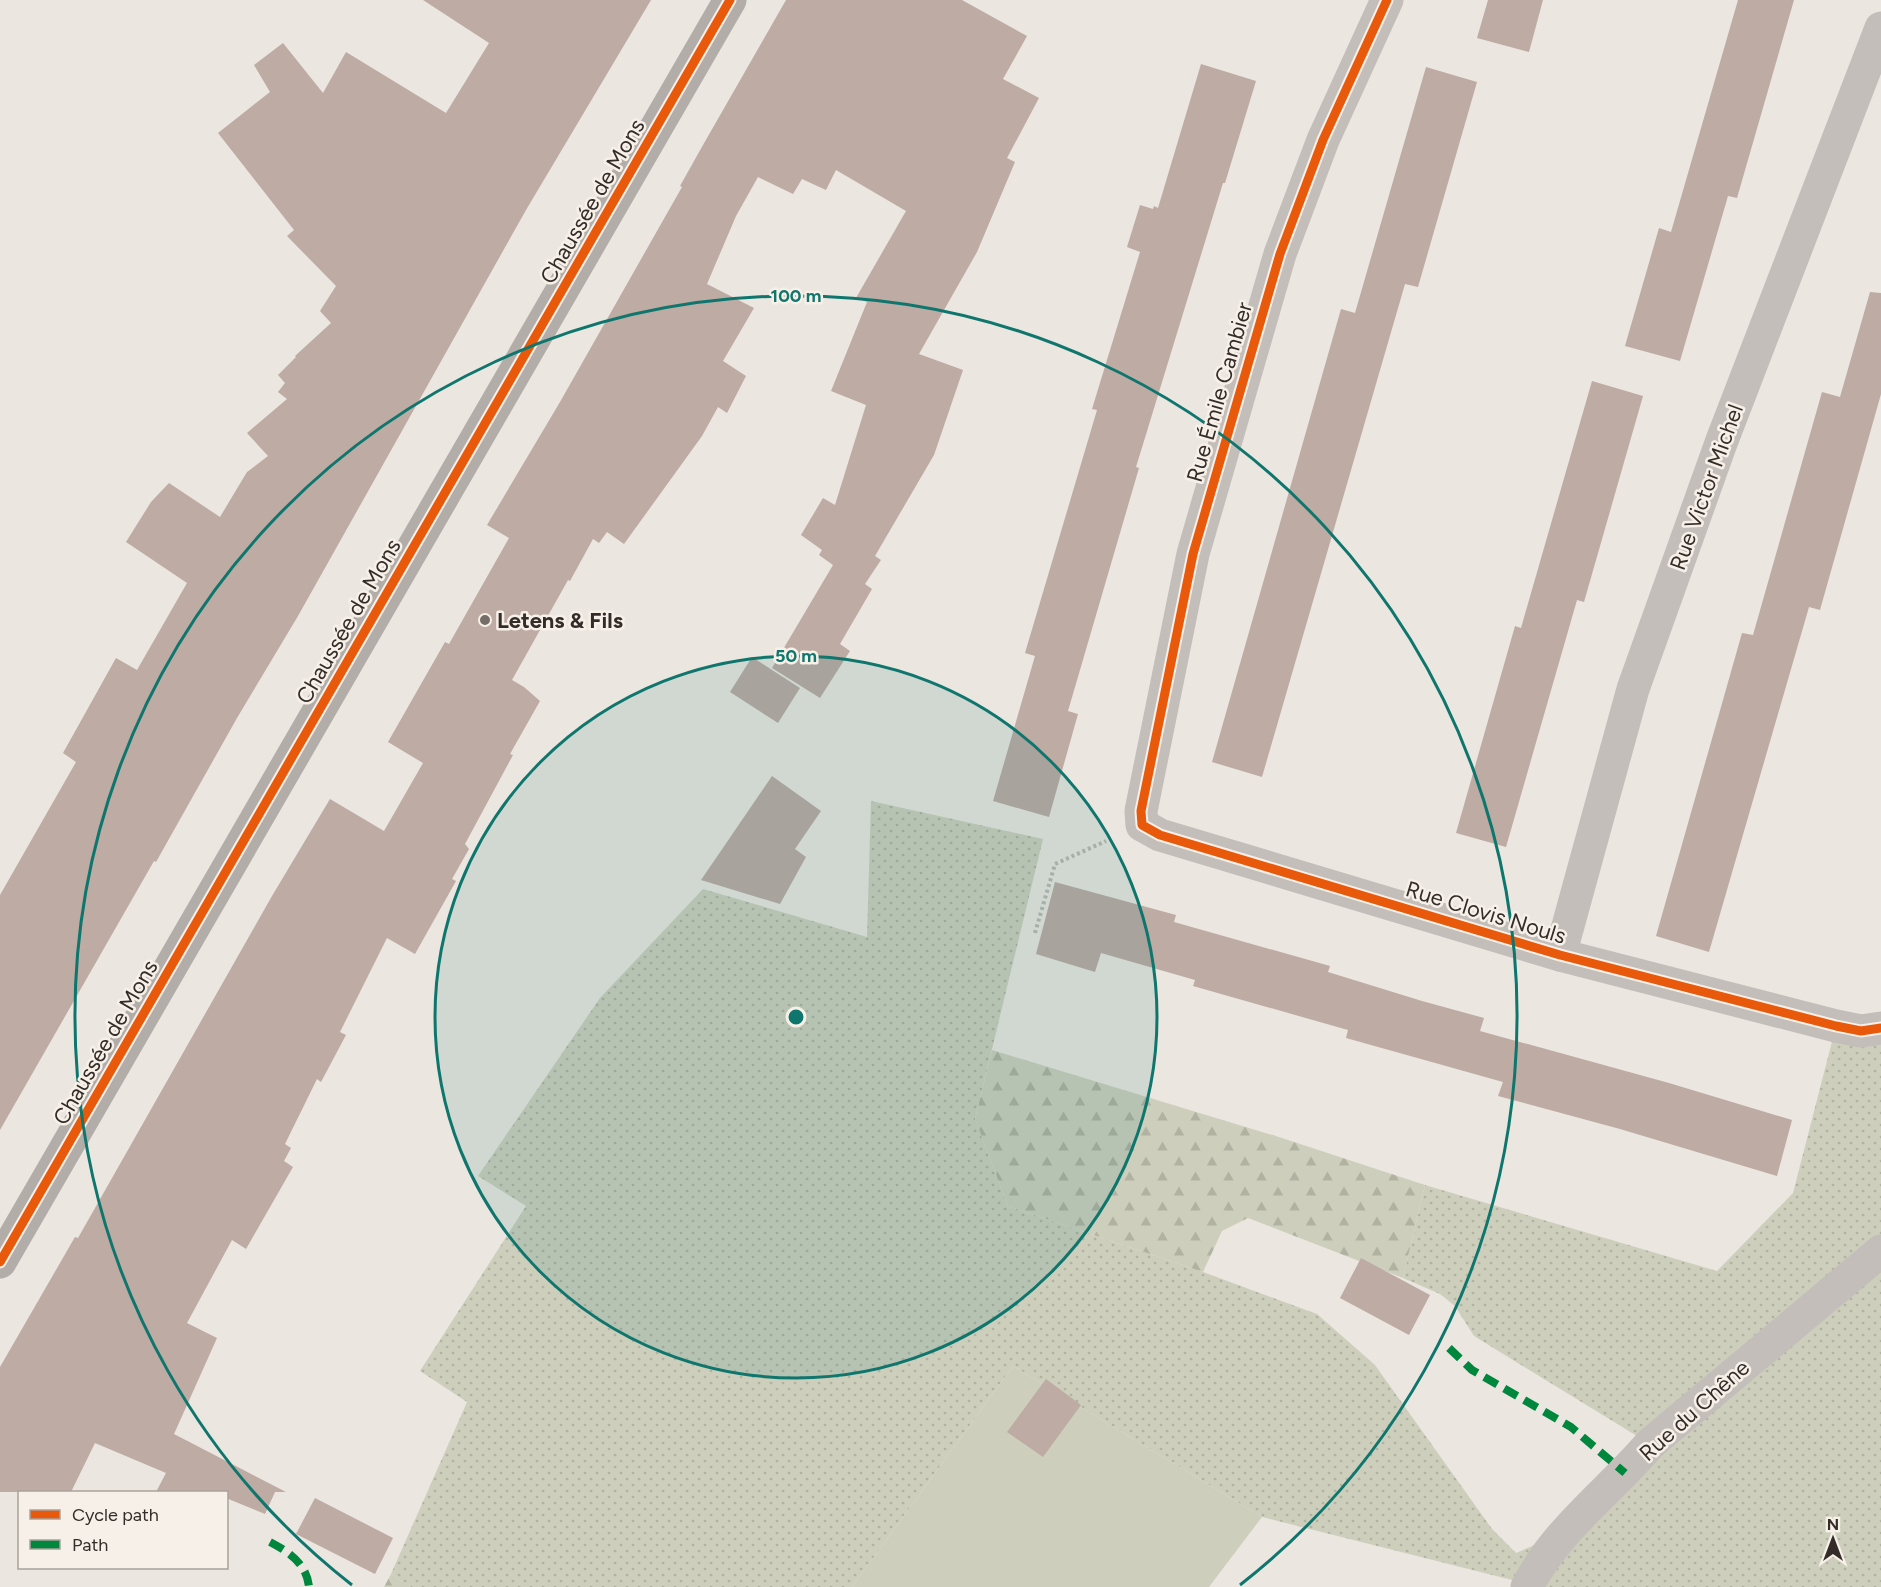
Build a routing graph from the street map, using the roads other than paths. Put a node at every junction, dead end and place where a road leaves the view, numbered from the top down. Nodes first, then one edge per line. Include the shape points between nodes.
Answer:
1 (730, 0) edge
2 (1387, 0) edge
3 (1881, 28) edge
4 (1142, 818) joint
5 (1560, 955) junction
6 (1881, 1028) edge
7 (1881, 1251) edge
8 (0, 1262) edge
9 (1527, 1587) edge

1 - 8 main road, Chaussée de Mons
2 - 4 street, Rue Émile Cambier via 1323,140 1280,254 1193,554
3 - 5 street, Rue Victor Michel via 1721,443 1633,689
4 - 5 street, Rue Clovis Nouls via 1160,836
5 - 6 street, Rue Clovis Nouls via 1836,1026 1861,1031
7 - 9 street, Rue du Chêne via 1650,1444 1563,1533

